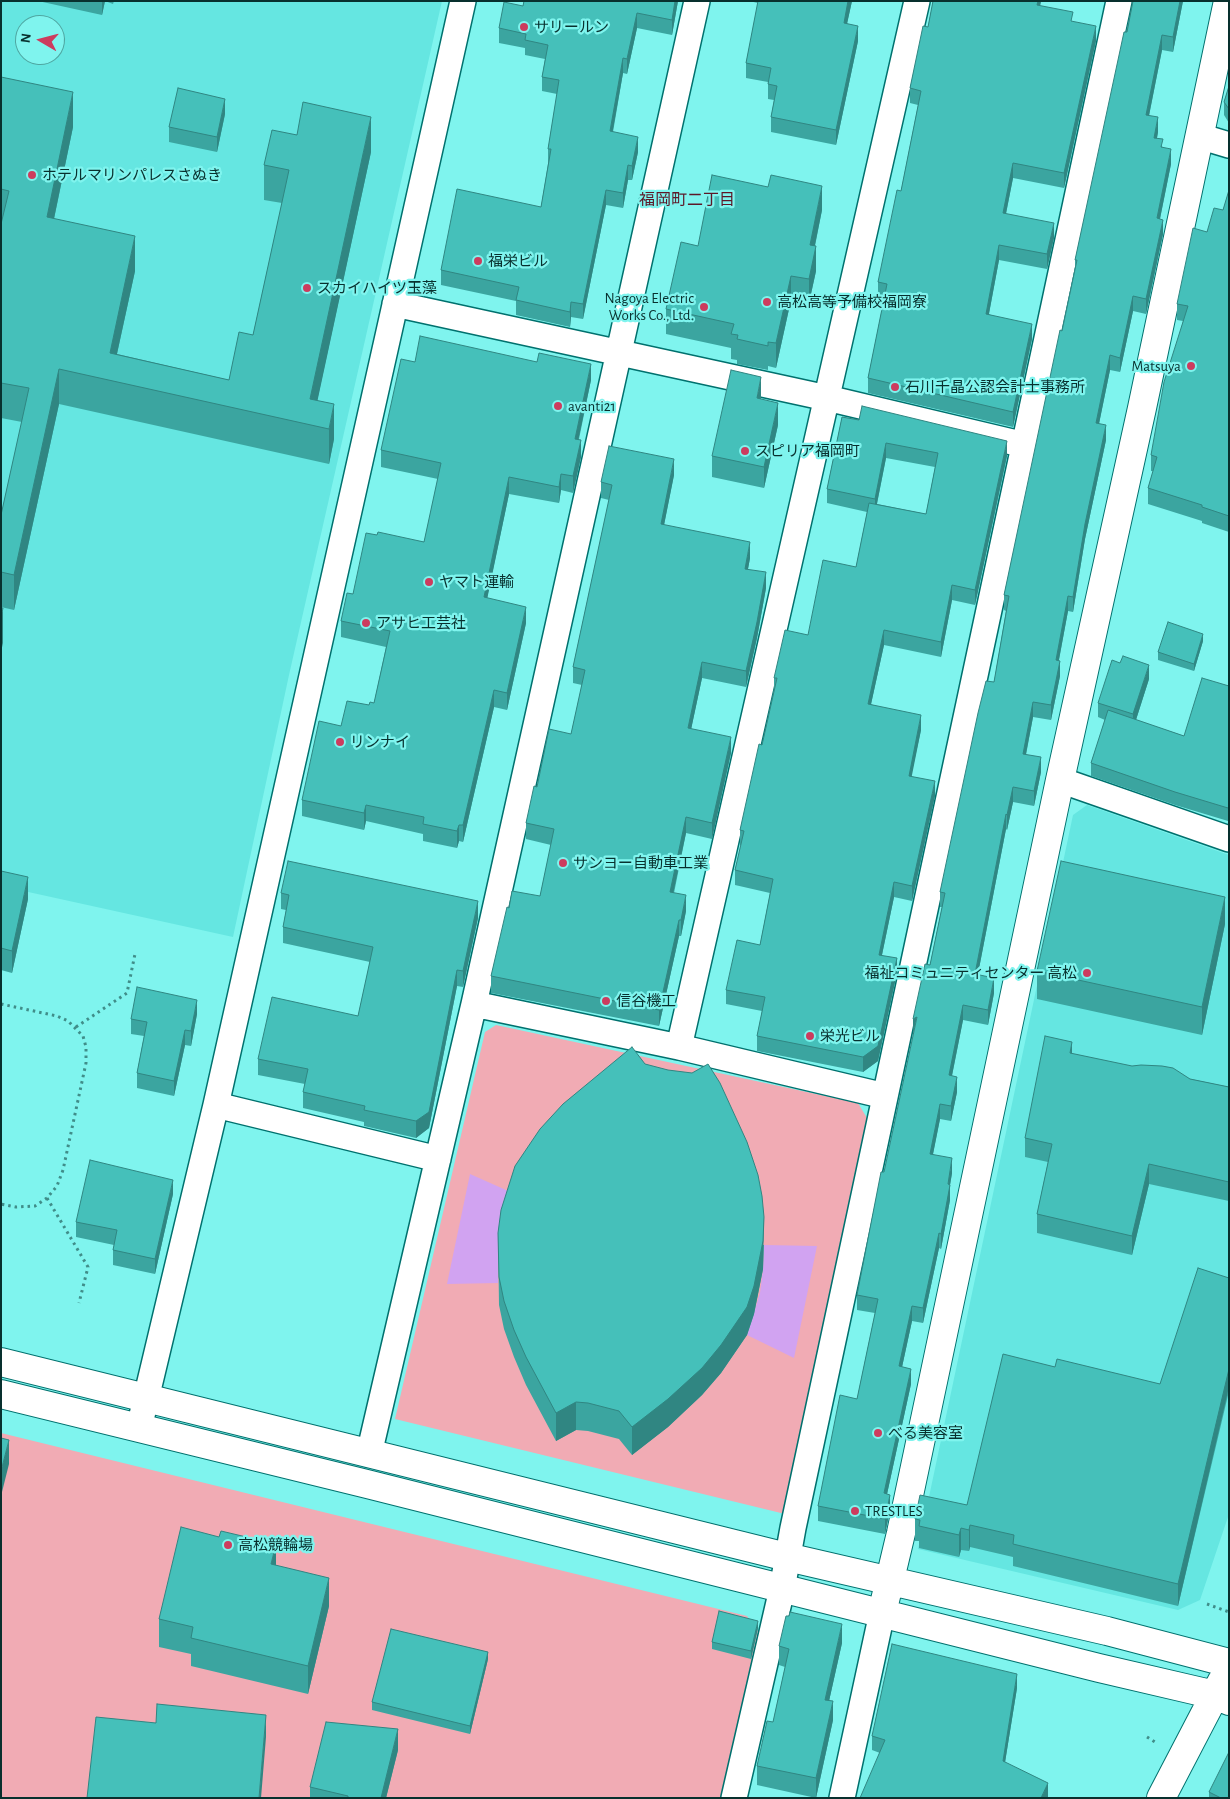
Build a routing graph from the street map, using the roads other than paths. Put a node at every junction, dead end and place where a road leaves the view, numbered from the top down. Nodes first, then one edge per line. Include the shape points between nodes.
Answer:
1 (463, 1) edge
2 (697, 1) edge
3 (918, 1) edge
4 (1119, 1) edge
5 (1228, 1) edge
6 (1199, 136) junction
7 (1229, 145) edge
8 (395, 304) junction
9 (618, 353) junction
10 (827, 398) junction
11 (1025, 445) junction
12 (1060, 780) junction
13 (1229, 839) edge
14 (474, 1004) junction
15 (679, 1047) junction
16 (885, 1096) junction
17 (216, 1105) junction
18 (438, 1159) junction
19 (1, 1362) edge
20 (1, 1394) edge
21 (146, 1398) junction
22 (139, 1428) junction
23 (369, 1454) junction
24 (787, 1557) junction
25 (889, 1581) junction
26 (782, 1589) junction
27 (882, 1613) junction
28 (1229, 1663) edge
29 (1229, 1668) edge
30 (1222, 1698) edge
31 (734, 1798) edge
32 (842, 1798) edge
33 (1161, 1798) edge

1 - 8 street
2 - 9 street
3 - 10 street
4 - 11 street
5 - 6 street
6 - 7 street
6 - 12 street
8 - 9 street
8 - 17 street
9 - 10 street
9 - 14 street
10 - 11 street
10 - 15 street
11 - 16 street
12 - 13 street
12 - 25 street
14 - 15 street
14 - 18 street
15 - 16 street
16 - 24 street
17 - 18 street
17 - 21 street
18 - 23 street
19 - 21 street
20 - 22 street
21 - 22 street
21 - 23 street
22 - 26 street
23 - 24 street
24 - 25 street
24 - 26 street
25 - 27 street
25 - 28 street via 1107,1631
26 - 27 street
26 - 31 street
27 - 30 street
27 - 32 street
29 - 30 street
30 - 33 street

